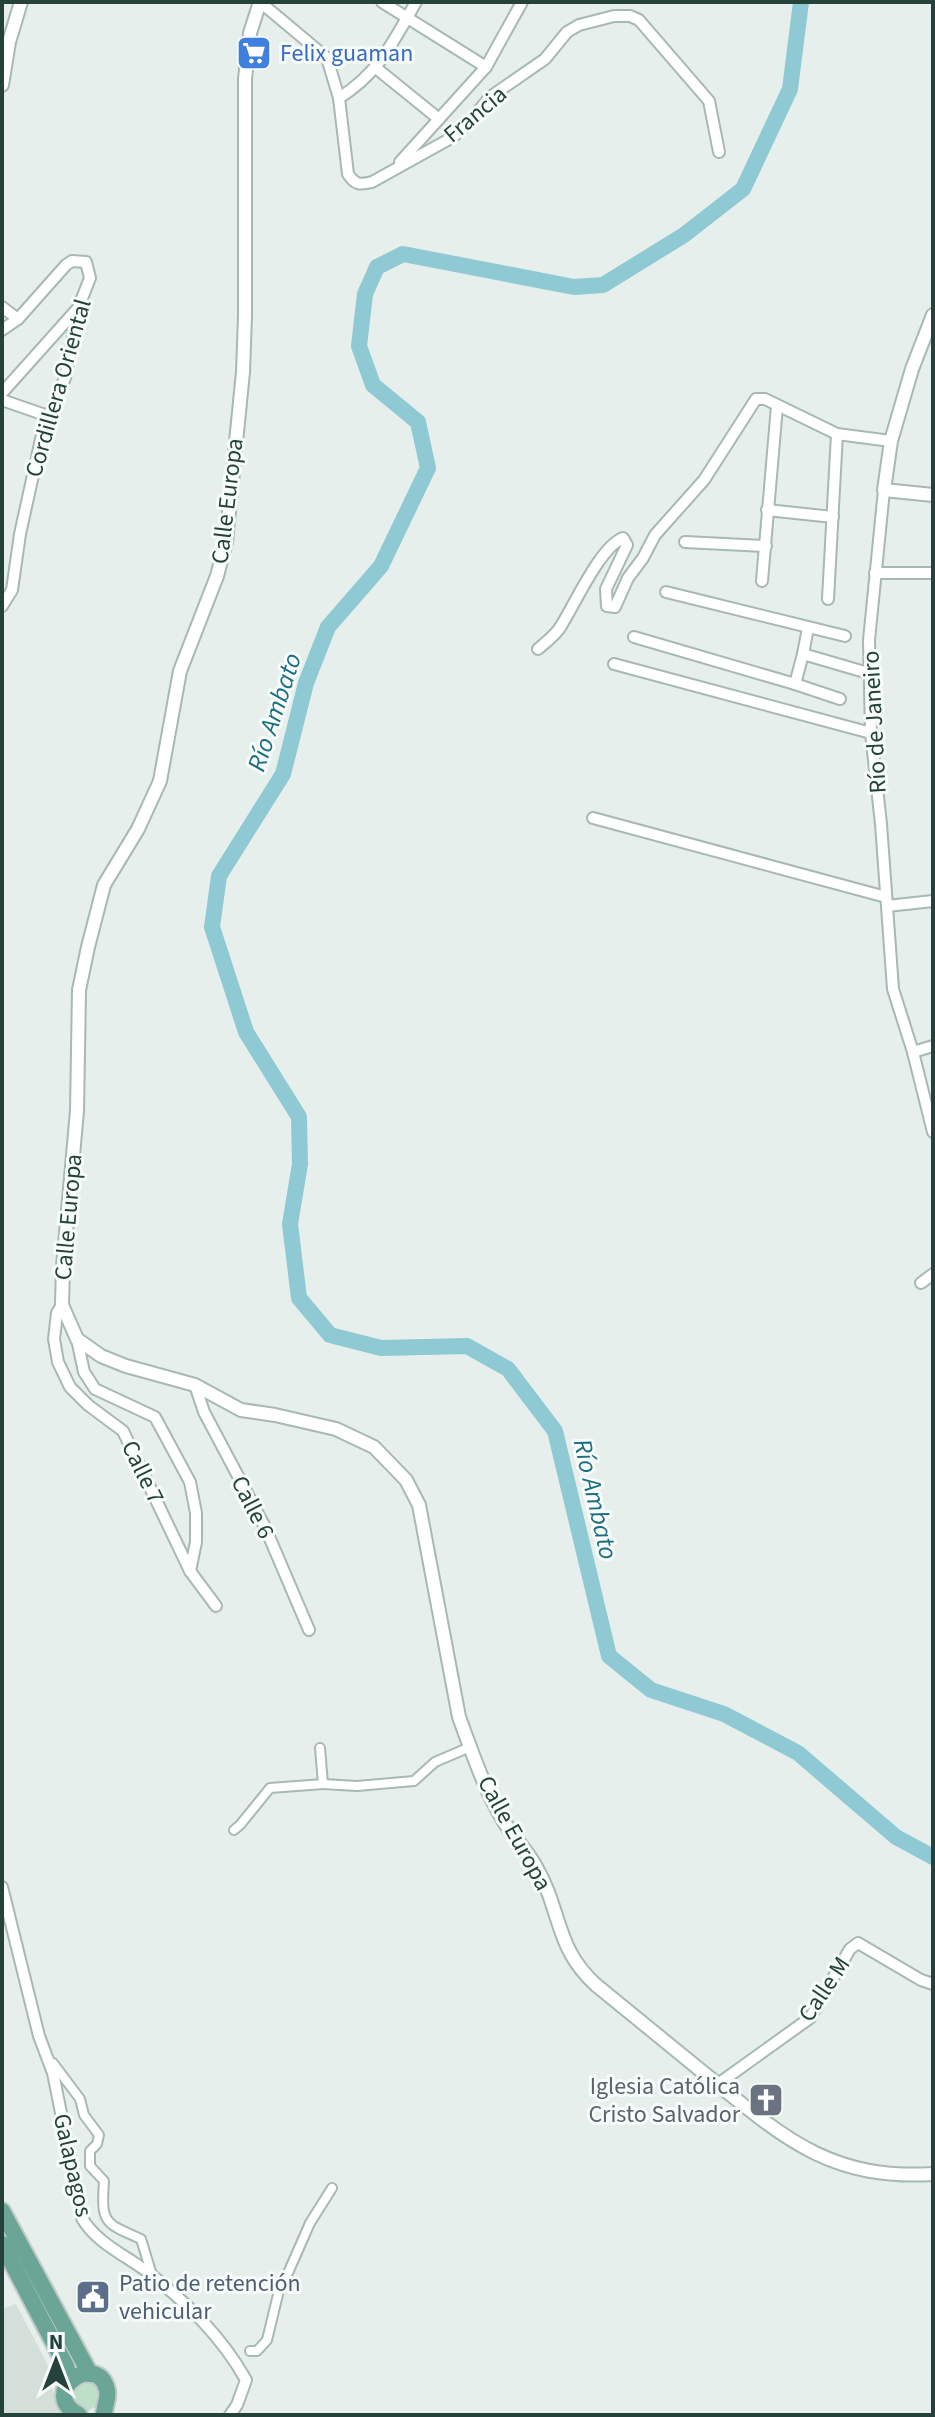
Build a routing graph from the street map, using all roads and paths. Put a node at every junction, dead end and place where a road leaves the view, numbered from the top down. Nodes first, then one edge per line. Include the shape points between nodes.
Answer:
1 (21, 2) edge
2 (260, 2) edge
3 (382, 2) edge
4 (416, 2) edge
5 (522, 2) edge
6 (408, 16) junction
7 (486, 67) junction
8 (376, 68) junction
9 (2, 85) edge
10 (339, 98) junction
11 (439, 119) junction
12 (719, 152) dead end
13 (390, 172) junction
14 (79, 306) junction
15 (2, 307) edge
16 (933, 315) edge
17 (18, 319) junction
18 (2, 330) edge
19 (2, 393) edge
20 (2, 400) edge
21 (777, 406) junction
22 (48, 416) junction
23 (837, 434) junction
24 (891, 441) junction
25 (884, 490) junction
26 (933, 495) edge
27 (767, 510) junction
28 (833, 517) junction
29 (685, 542) dead end
30 (766, 546) junction
31 (875, 573) junction
32 (933, 573) edge
33 (762, 581) dead end
34 (666, 592) dead end
35 (828, 599) dead end
36 (2, 606) edge
37 (808, 628) junction
38 (845, 636) dead end
39 (634, 637) dead end
40 (538, 649) dead end
41 (803, 654) junction
42 (614, 664) dead end
43 (868, 673) junction
44 (795, 684) junction
45 (840, 699) dead end
46 (871, 733) junction
47 (593, 818) dead end
48 (933, 901) edge
49 (887, 902) junction
50 (933, 1046) edge
51 (913, 1052) junction
52 (933, 1132) edge
53 (933, 1274) edge
54 (921, 1283) dead end
55 (62, 1305) junction
56 (77, 1339) junction
57 (195, 1385) junction
58 (190, 1571) junction
59 (216, 1606) dead end
60 (309, 1630) dead end
61 (470, 1747) junction
62 (320, 1748) dead end
63 (323, 1784) junction
64 (234, 1830) dead end
65 (2, 1887) edge
66 (932, 1983) edge
67 (46, 2055) junction
68 (718, 2084) junction
69 (933, 2174) edge
70 (332, 2188) dead end
71 (2, 2211) edge
72 (2, 2244) edge
73 (152, 2275) junction
74 (250, 2351) dead end
75 (90, 2374) junction
76 (70, 2381) junction
77 (101, 2412) edge
78 (76, 2414) edge
79 (230, 2415) edge

1 - 9 street
2 - 10 street, Francia via 327,58
2 - 55 street, Calle Europa via 245,79 244,344 226,542 180,671 160,781 104,885 88,947 79,990 77,1111
3 - 6 street
4 - 6 street
5 - 7 street
6 - 7 street
6 - 8 street
7 - 11 street
8 - 10 street
8 - 11 street
10 - 13 street, Francia via 353,182 372,182
11 - 13 street
12 - 13 street, Francia via 709,101 639,20 614,16 567,32 545,59 490,97 453,137
14 - 17 street, Cordillera Oriental via 90,278 89,266 80,260 66,265
14 - 19 street
14 - 22 street, Cordillera Oriental via 65,378
15 - 17 street
16 - 24 street, Río de Janeiro
17 - 18 street
20 - 22 street
21 - 23 street
21 - 27 street
21 - 40 street via 765,399 751,405 704,480 655,535 615,607 607,606 606,589 627,545 623,538 587,577 559,630
22 - 36 street, Cordillera Oriental via 12,590
23 - 24 street
23 - 28 street
24 - 25 street, Río de Janeiro
25 - 26 street
25 - 31 street, Río de Janeiro
27 - 28 street
27 - 30 street
28 - 35 street
29 - 30 street
30 - 33 street
31 - 32 street
31 - 43 street, Río de Janeiro
34 - 37 street
37 - 38 street
37 - 41 street
39 - 44 street
41 - 43 street
41 - 44 street
42 - 46 street
43 - 46 street, Río de Janeiro
44 - 45 street
46 - 49 street, Río de Janeiro
47 - 49 street
48 - 49 street
49 - 51 street, Río de Janeiro via 893,989
50 - 51 street
51 - 52 street, Río de Janeiro
53 - 54 street
55 - 56 street, Calle Europa
55 - 58 street, Calle 7 via 54,1339 70,1387 123,1431
56 - 57 street, Calle Europa via 126,1366
56 - 58 street via 95,1389 155,1417 190,1482 196,1513
57 - 60 street, Calle 6
57 - 61 street, Calle Europa via 241,1410 336,1429 374,1447 406,1480 419,1505 459,1717
58 - 59 street, Calle 7
61 - 63 street via 442,1758 414,1781
61 - 68 street, Calle Europa via 498,1811 552,1900 573,1960 596,1985
62 - 63 street
63 - 64 street via 270,1788
65 - 67 street, Galapagos
66 - 68 street, Calle M via 858,1943 810,2018
67 - 73 street, Galapagos via 82,2218 91,2233
67 - 73 street via 80,2099 99,2135 90,2151 90,2166 104,2181 107,2222 141,2239
68 - 69 street, Calle Europa via 812,2153 882,2174
70 - 74 street via 282,2278 267,2340
71 - 75 main road
72 - 76 main road
73 - 79 street, Galapagos via 231,2353 246,2380
75 - 76 main road
75 - 77 main road via 106,2386
76 - 78 main road via 65,2399

